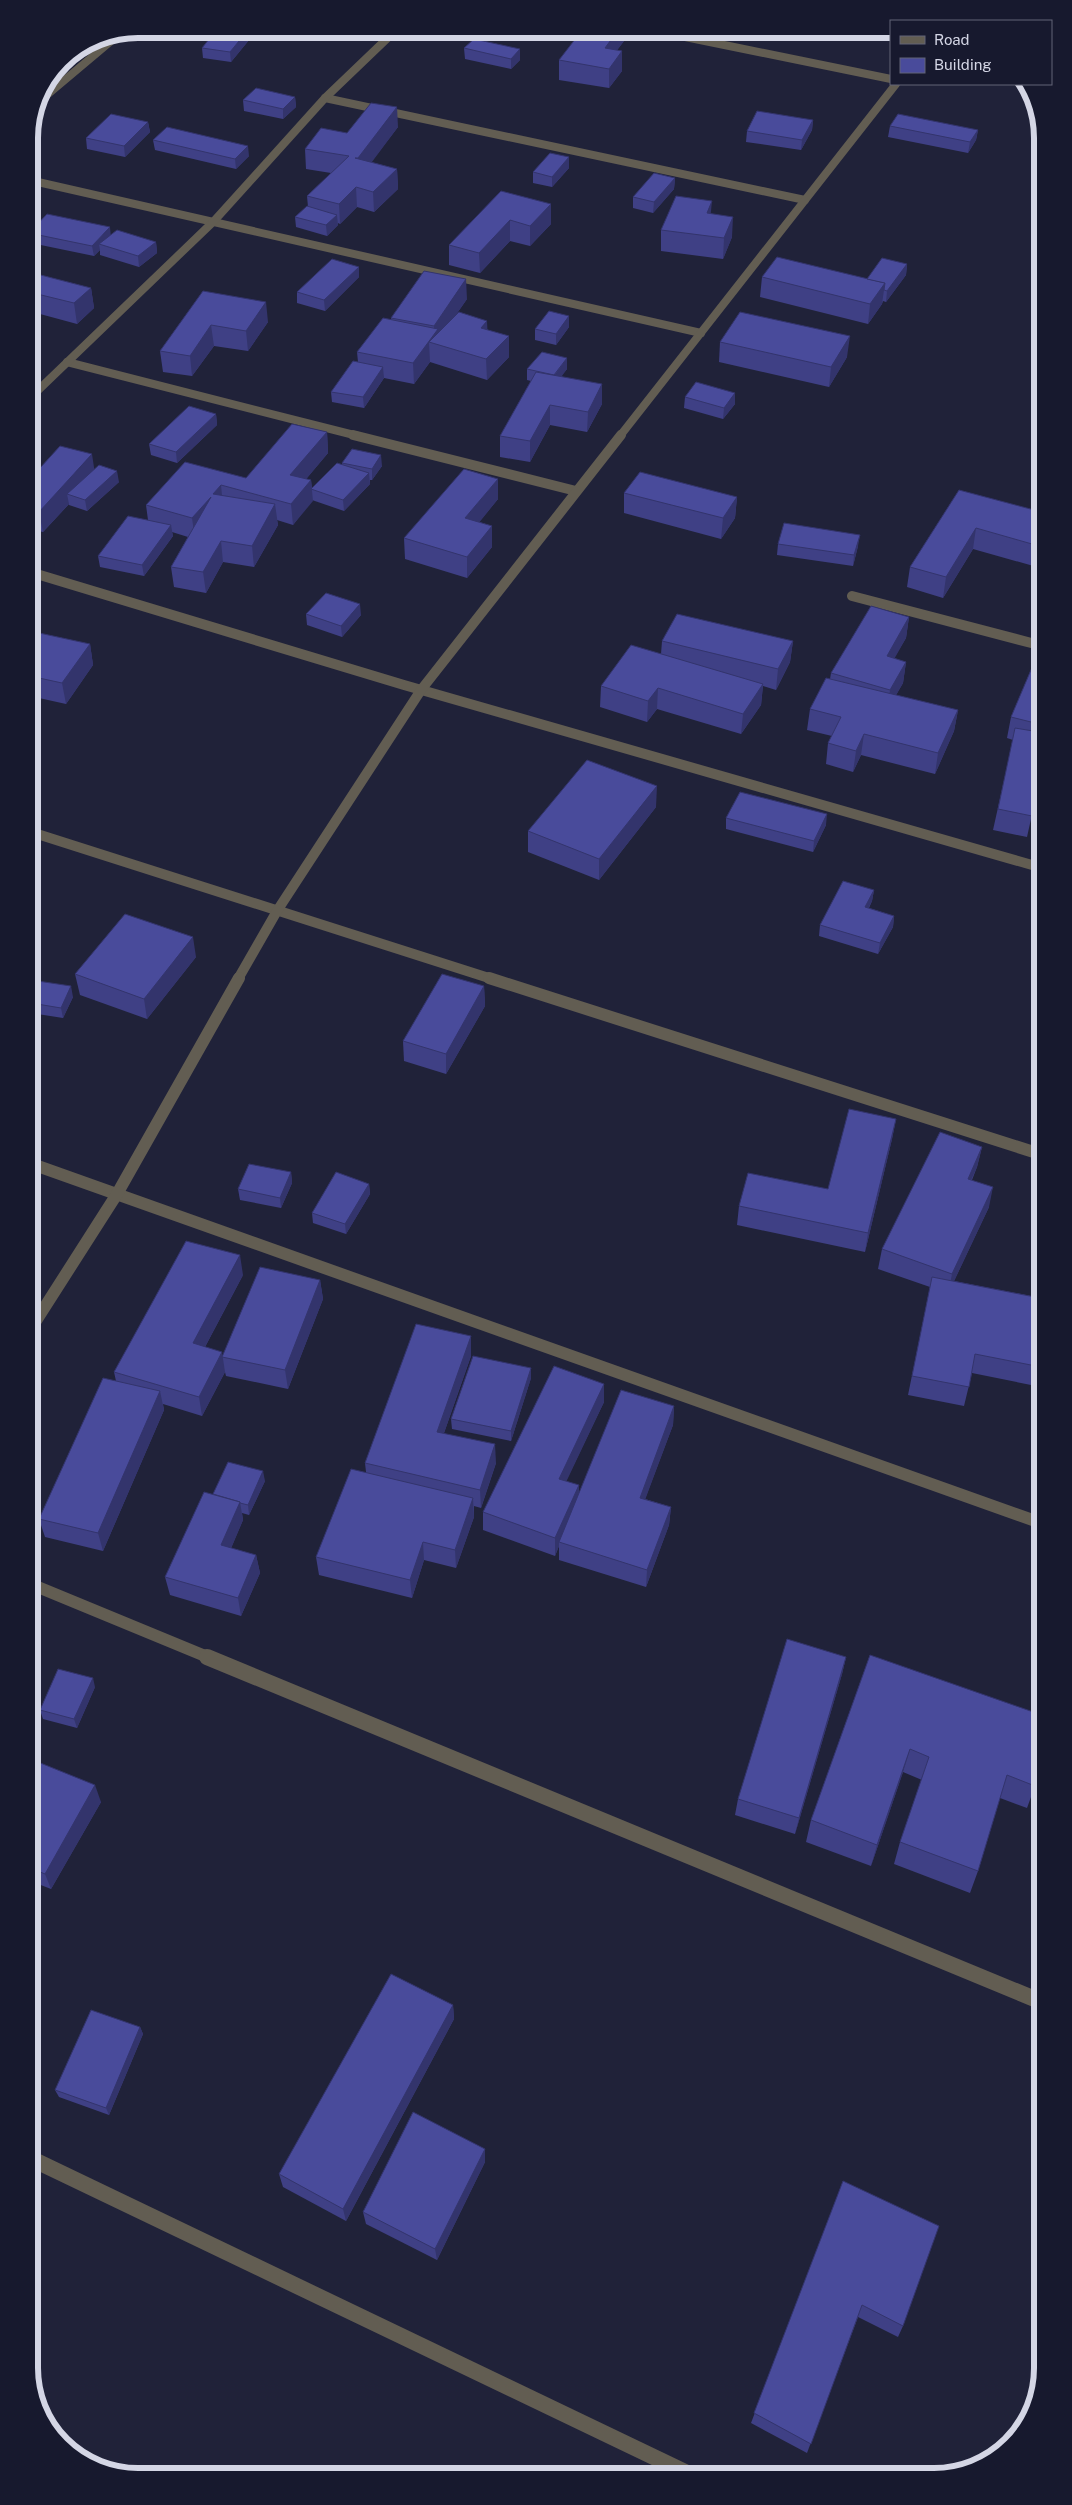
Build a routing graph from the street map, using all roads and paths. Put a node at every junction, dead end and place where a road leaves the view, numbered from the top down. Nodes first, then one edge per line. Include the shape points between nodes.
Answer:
1 (388, 38) edge
2 (690, 38) edge
3 (114, 40) edge
4 (890, 79) edge
5 (895, 85) edge
6 (46, 97) edge
7 (325, 98) junction
8 (38, 182) edge
9 (805, 200) junction
10 (214, 222) junction
11 (700, 333) junction
12 (66, 362) junction
13 (38, 390) edge
14 (576, 491) junction
15 (38, 574) edge
16 (852, 596) dead end
17 (1034, 644) edge
18 (421, 690) junction
19 (38, 834) edge
20 (1034, 867) edge
21 (277, 911) junction
22 (1034, 1152) edge
23 (38, 1166) edge
24 (117, 1194) junction
25 (38, 1318) edge
26 (1034, 1521) edge
27 (38, 1587) edge
28 (1034, 1999) edge
29 (38, 2162) edge
30 (675, 2468) edge

1 - 7 street
2 - 4 street
3 - 6 street
5 - 9 street
7 - 9 street
7 - 10 street
8 - 10 street
9 - 11 street
10 - 11 street
10 - 12 street
11 - 14 street
12 - 13 street
12 - 14 street
14 - 18 street
15 - 18 street
16 - 17 street
18 - 20 street
18 - 21 street
19 - 21 street
21 - 22 street
21 - 24 street
23 - 24 street
24 - 25 street
24 - 26 street
27 - 28 street
29 - 30 street

